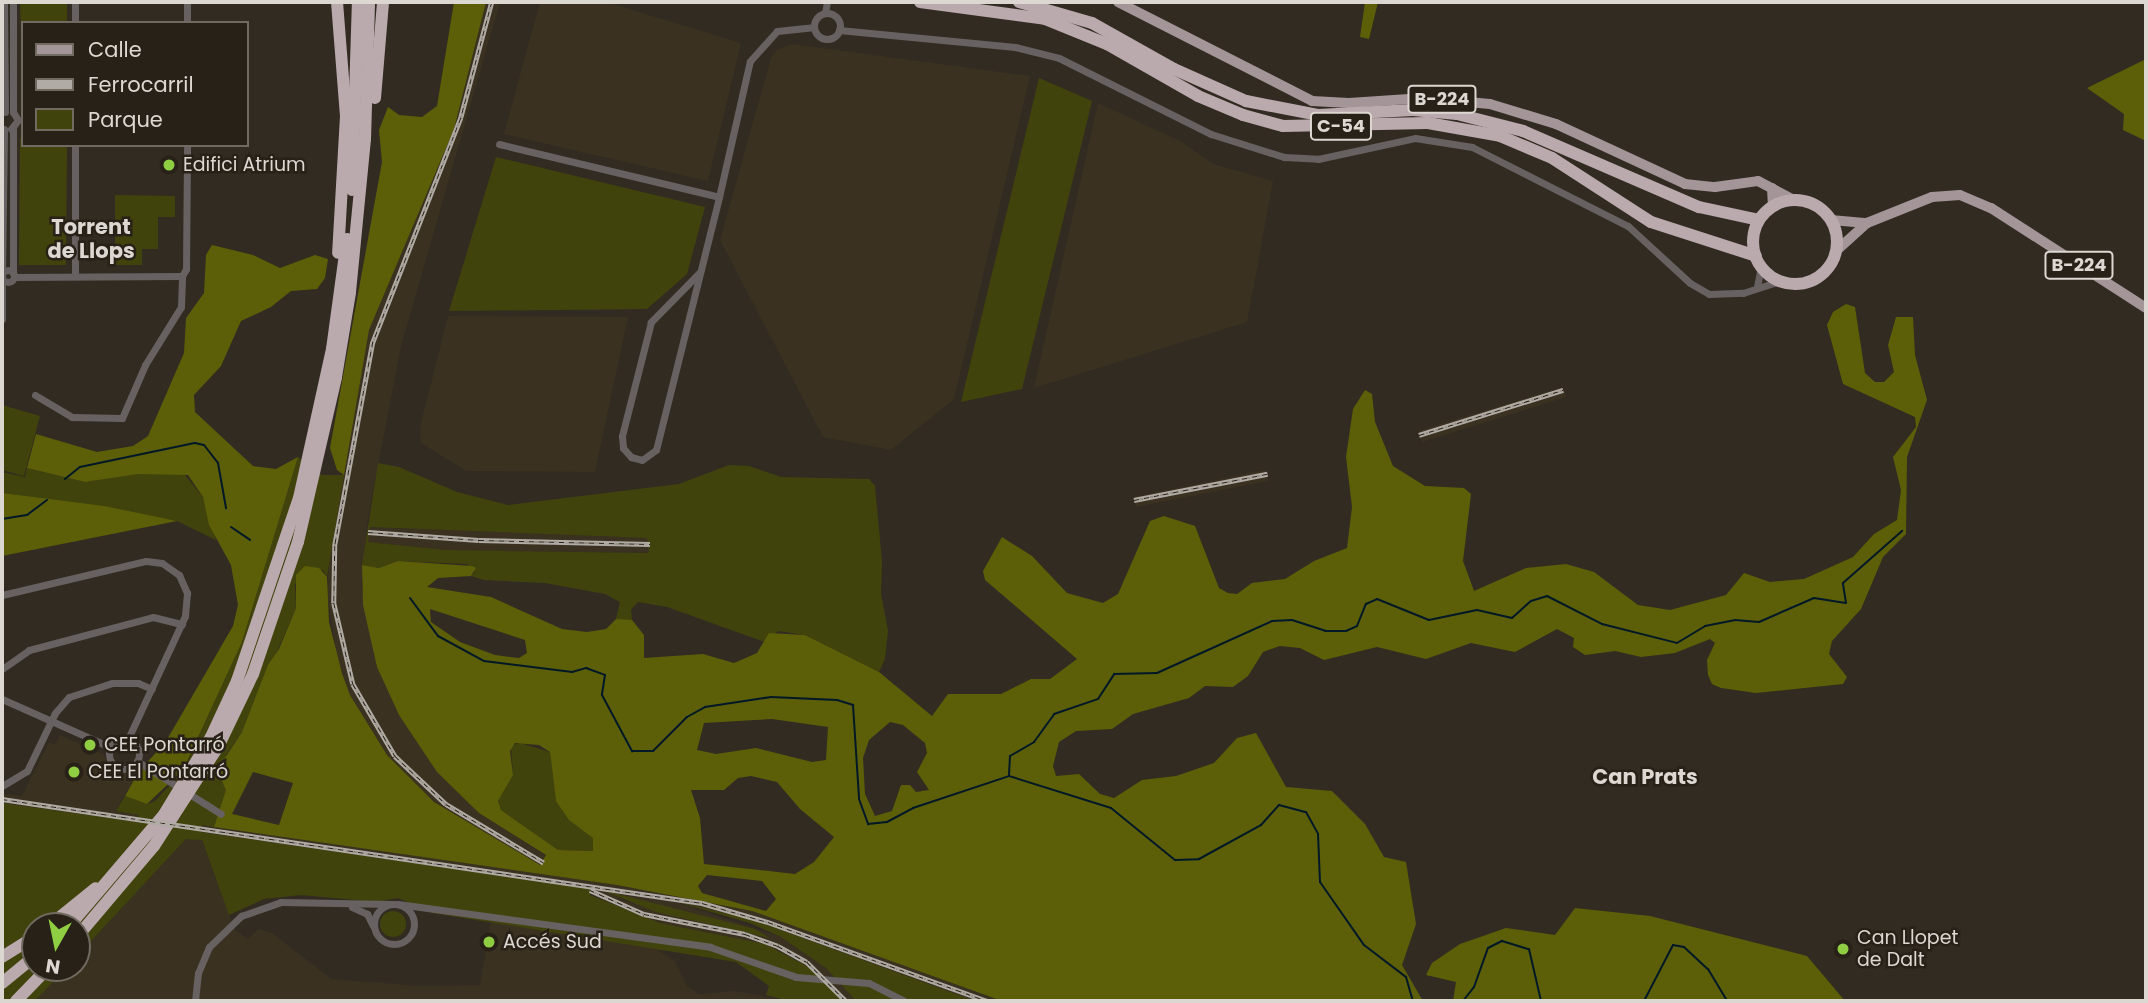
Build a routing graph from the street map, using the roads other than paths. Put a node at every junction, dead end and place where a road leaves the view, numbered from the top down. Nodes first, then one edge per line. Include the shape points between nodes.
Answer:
1 (4, 2) edge
2 (13, 2) edge
3 (75, 2) edge
4 (187, 2) edge
5 (337, 2) edge
6 (358, 2) edge
7 (369, 2) edge
8 (383, 2) edge
9 (390, 2) edge
10 (827, 2) edge
11 (920, 2) edge
12 (1019, 2) edge
13 (1118, 2) edge
14 (825, 13) junction
15 (75, 21) edge
16 (187, 21) edge
17 (814, 27) junction
18 (380, 28) junction
19 (839, 30) junction
20 (3, 31) edge
21 (13, 31) junction
22 (12, 121) edge
23 (499, 144) dead end
24 (75, 147) edge
25 (187, 147) edge
26 (1772, 188) junction
27 (719, 197) junction
28 (1794, 200) junction
29 (1773, 206) junction
30 (1759, 220) junction
31 (1831, 220) junction
32 (1867, 223) junction
33 (1836, 251) junction
34 (1758, 261) junction
35 (184, 272) junction
36 (699, 273) junction
37 (14, 275) junction
38 (2, 276) edge
39 (75, 276) junction
40 (1780, 281) junction
41 (1757, 287) junction
42 (345, 292) junction
43 (2146, 308) edge
44 (2, 319) edge
45 (36, 395) dead end
46 (2, 596) edge
47 (182, 624) junction
48 (2, 668) edge
49 (152, 689) junction
50 (2, 699) edge
51 (51, 721) junction
52 (128, 740) junction
53 (110, 747) junction
54 (137, 761) junction
55 (2, 786) edge
56 (221, 814) dead end
57 (141, 844) junction
58 (395, 904) junction
59 (348, 906) junction
60 (433, 908) junction
61 (65, 912) edge
62 (81, 912) edge
63 (91, 919) edge
64 (414, 921) junction
65 (374, 930) junction
66 (21, 945) edge
67 (2, 957) edge
68 (21, 967) edge
69 (34, 982) edge
70 (2, 983) edge
71 (16, 1001) edge
72 (195, 1001) edge
73 (904, 1001) edge

1 - 20 street
2 - 21 street
3 - 15 street
4 - 16 street
5 - 42 highway via 346,116 337,260
6 - 42 highway via 356,137
7 - 42 highway via 369,50
8 - 18 highway
9 - 18 highway
10 - 14 street
11 - 34 highway, C-54 / C-54 via 1045,19 1107,44 1198,96 1283,126 1428,123 1500,136 1552,158 1651,222
12 - 30 highway, C-54 / C-54 via 1092,23 1185,75 1245,102 1318,116 1413,110 1457,114 1523,131 1699,208
13 - 26 main road, B-224 via 1312,101 1424,98 1490,104 1556,124 1685,184 1715,187 1758,181
14 - 17 street via 818,16
14 - 19 street via 837,18
17 - 19 street via 825,39
17 - 27 street via 777,31 755,52
18 - 42 highway via 359,259
19 - 41 street via 990,44 1059,58 1211,134 1284,157 1318,159 1415,138 1472,147 1628,226 1690,283 1709,294 1743,293
20 - 21 street
20 - 22 street
21 - 22 street
22 - 37 street
22 - 38 street
23 - 27 street
24 - 39 street
25 - 35 street
26 - 28 main road, B-224
26 - 29 main road
27 - 36 street
28 - 29 highway
28 - 31 highway, B-224 via 1815,205
29 - 30 highway
30 - 34 highway via 1754,232
31 - 32 main road, B-224
31 - 33 highway
32 - 33 main road, B-224
32 - 43 main road, B-224 via 1939,194 1960,195 2012,222
33 - 40 highway, B-224 via 1815,279 1791,284
34 - 40 highway
34 - 41 street
35 - 39 street
35 - 45 street via 181,307 145,365 122,418 72,417
36 - 36 street via 651,322 622,436 623,448 631,457 648,458 656,450
37 - 38 street via 10,282
37 - 39 street
38 - 44 street
40 - 41 street
42 - 57 highway via 299,498 259,628 211,737
42 - 63 highway via 336,377 298,542 253,674 219,745 183,804
46 - 47 street via 155,561 173,570 185,586
47 - 48 street via 153,617 29,650
47 - 49 street
49 - 51 street via 128,682 90,690 69,697
49 - 52 street
50 - 51 street
51 - 53 street
51 - 55 street via 27,771
52 - 53 street via 120,739
52 - 54 street via 138,748
53 - 54 street via 109,758 115,766 125,769
54 - 56 street
57 - 61 highway
57 - 62 highway
58 - 59 street
58 - 60 street
58 - 64 street via 409,910
58 - 65 street via 377,912
59 - 65 street via 367,914
59 - 72 street via 281,902 241,916 209,947 198,973
60 - 64 street via 419,913
60 - 73 street via 717,949 809,980 851,980 881,987
64 - 65 street via 408,938 397,943 383,941
66 - 67 highway
68 - 70 highway
69 - 71 highway

